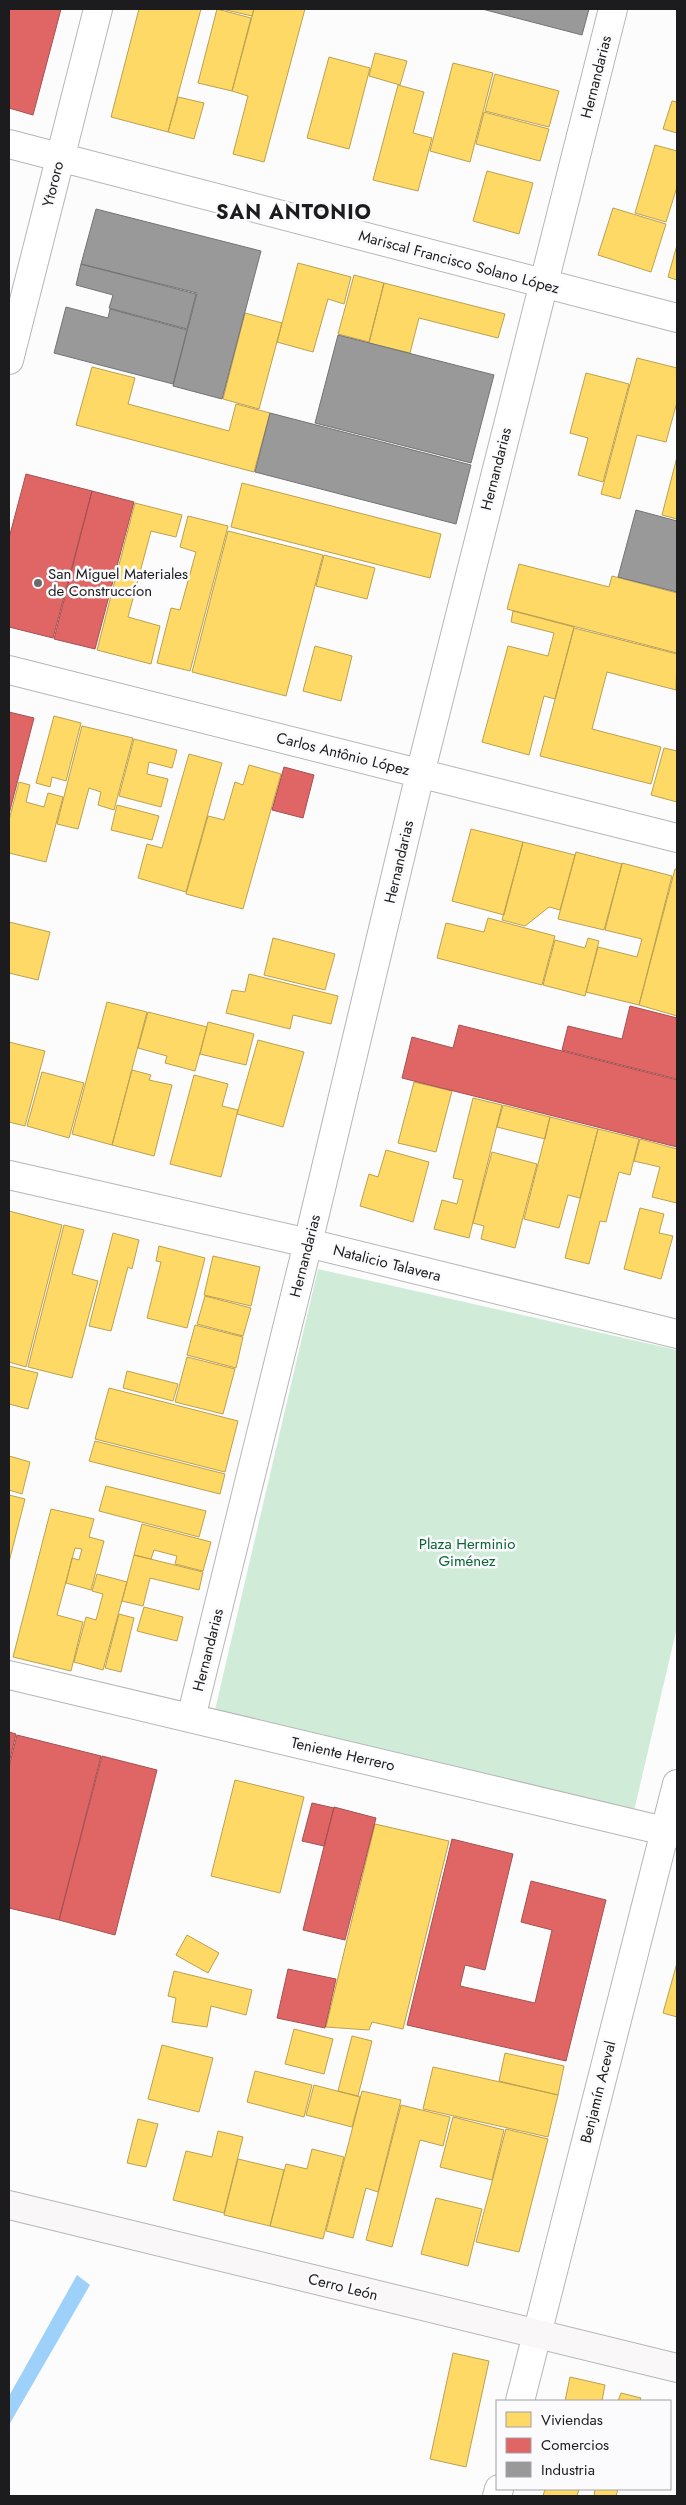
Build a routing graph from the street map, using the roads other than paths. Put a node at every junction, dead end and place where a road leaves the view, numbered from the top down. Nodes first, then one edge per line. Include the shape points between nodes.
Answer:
1 (98, 9) edge
2 (613, 9) edge
3 (9, 144) edge
4 (60, 158) junction
5 (543, 285) junction
6 (677, 318) edge
7 (9, 360) edge
8 (9, 670) edge
9 (420, 774) junction
10 (677, 838) edge
11 (9, 1175) edge
12 (308, 1243) junction
13 (677, 1334) edge
14 (9, 1675) edge
15 (191, 1718) junction
16 (677, 1784) edge
17 (671, 1832) edge
18 (9, 2205) edge
19 (536, 2334) junction
20 (677, 2368) edge
21 (520, 2400) edge

1 - 4 street, Ytororo
2 - 5 street, Hernandarias
3 - 4 street, Mariscal Francisco Solano López
4 - 5 street, Mariscal Francisco Solano López
4 - 7 street, Ytororo
5 - 6 street, Mariscal Francisco Solano López
5 - 9 street, Hernandarias
8 - 9 street, Carlos Antônio López
9 - 10 street, Carlos Antônio López
9 - 12 street, Hernandarias
11 - 12 street, Natalicio Talavera
12 - 13 street, Natalicio Talavera
12 - 15 street, Hernandarias
14 - 15 street, Teniente Herrero
15 - 17 street, Teniente Herrero
16 - 17 street, Benjamín Aceval
17 - 19 street, Benjamín Aceval
18 - 19 street, Cerro León
19 - 20 street, Cerro León
19 - 21 street, Benjamín Aceval

